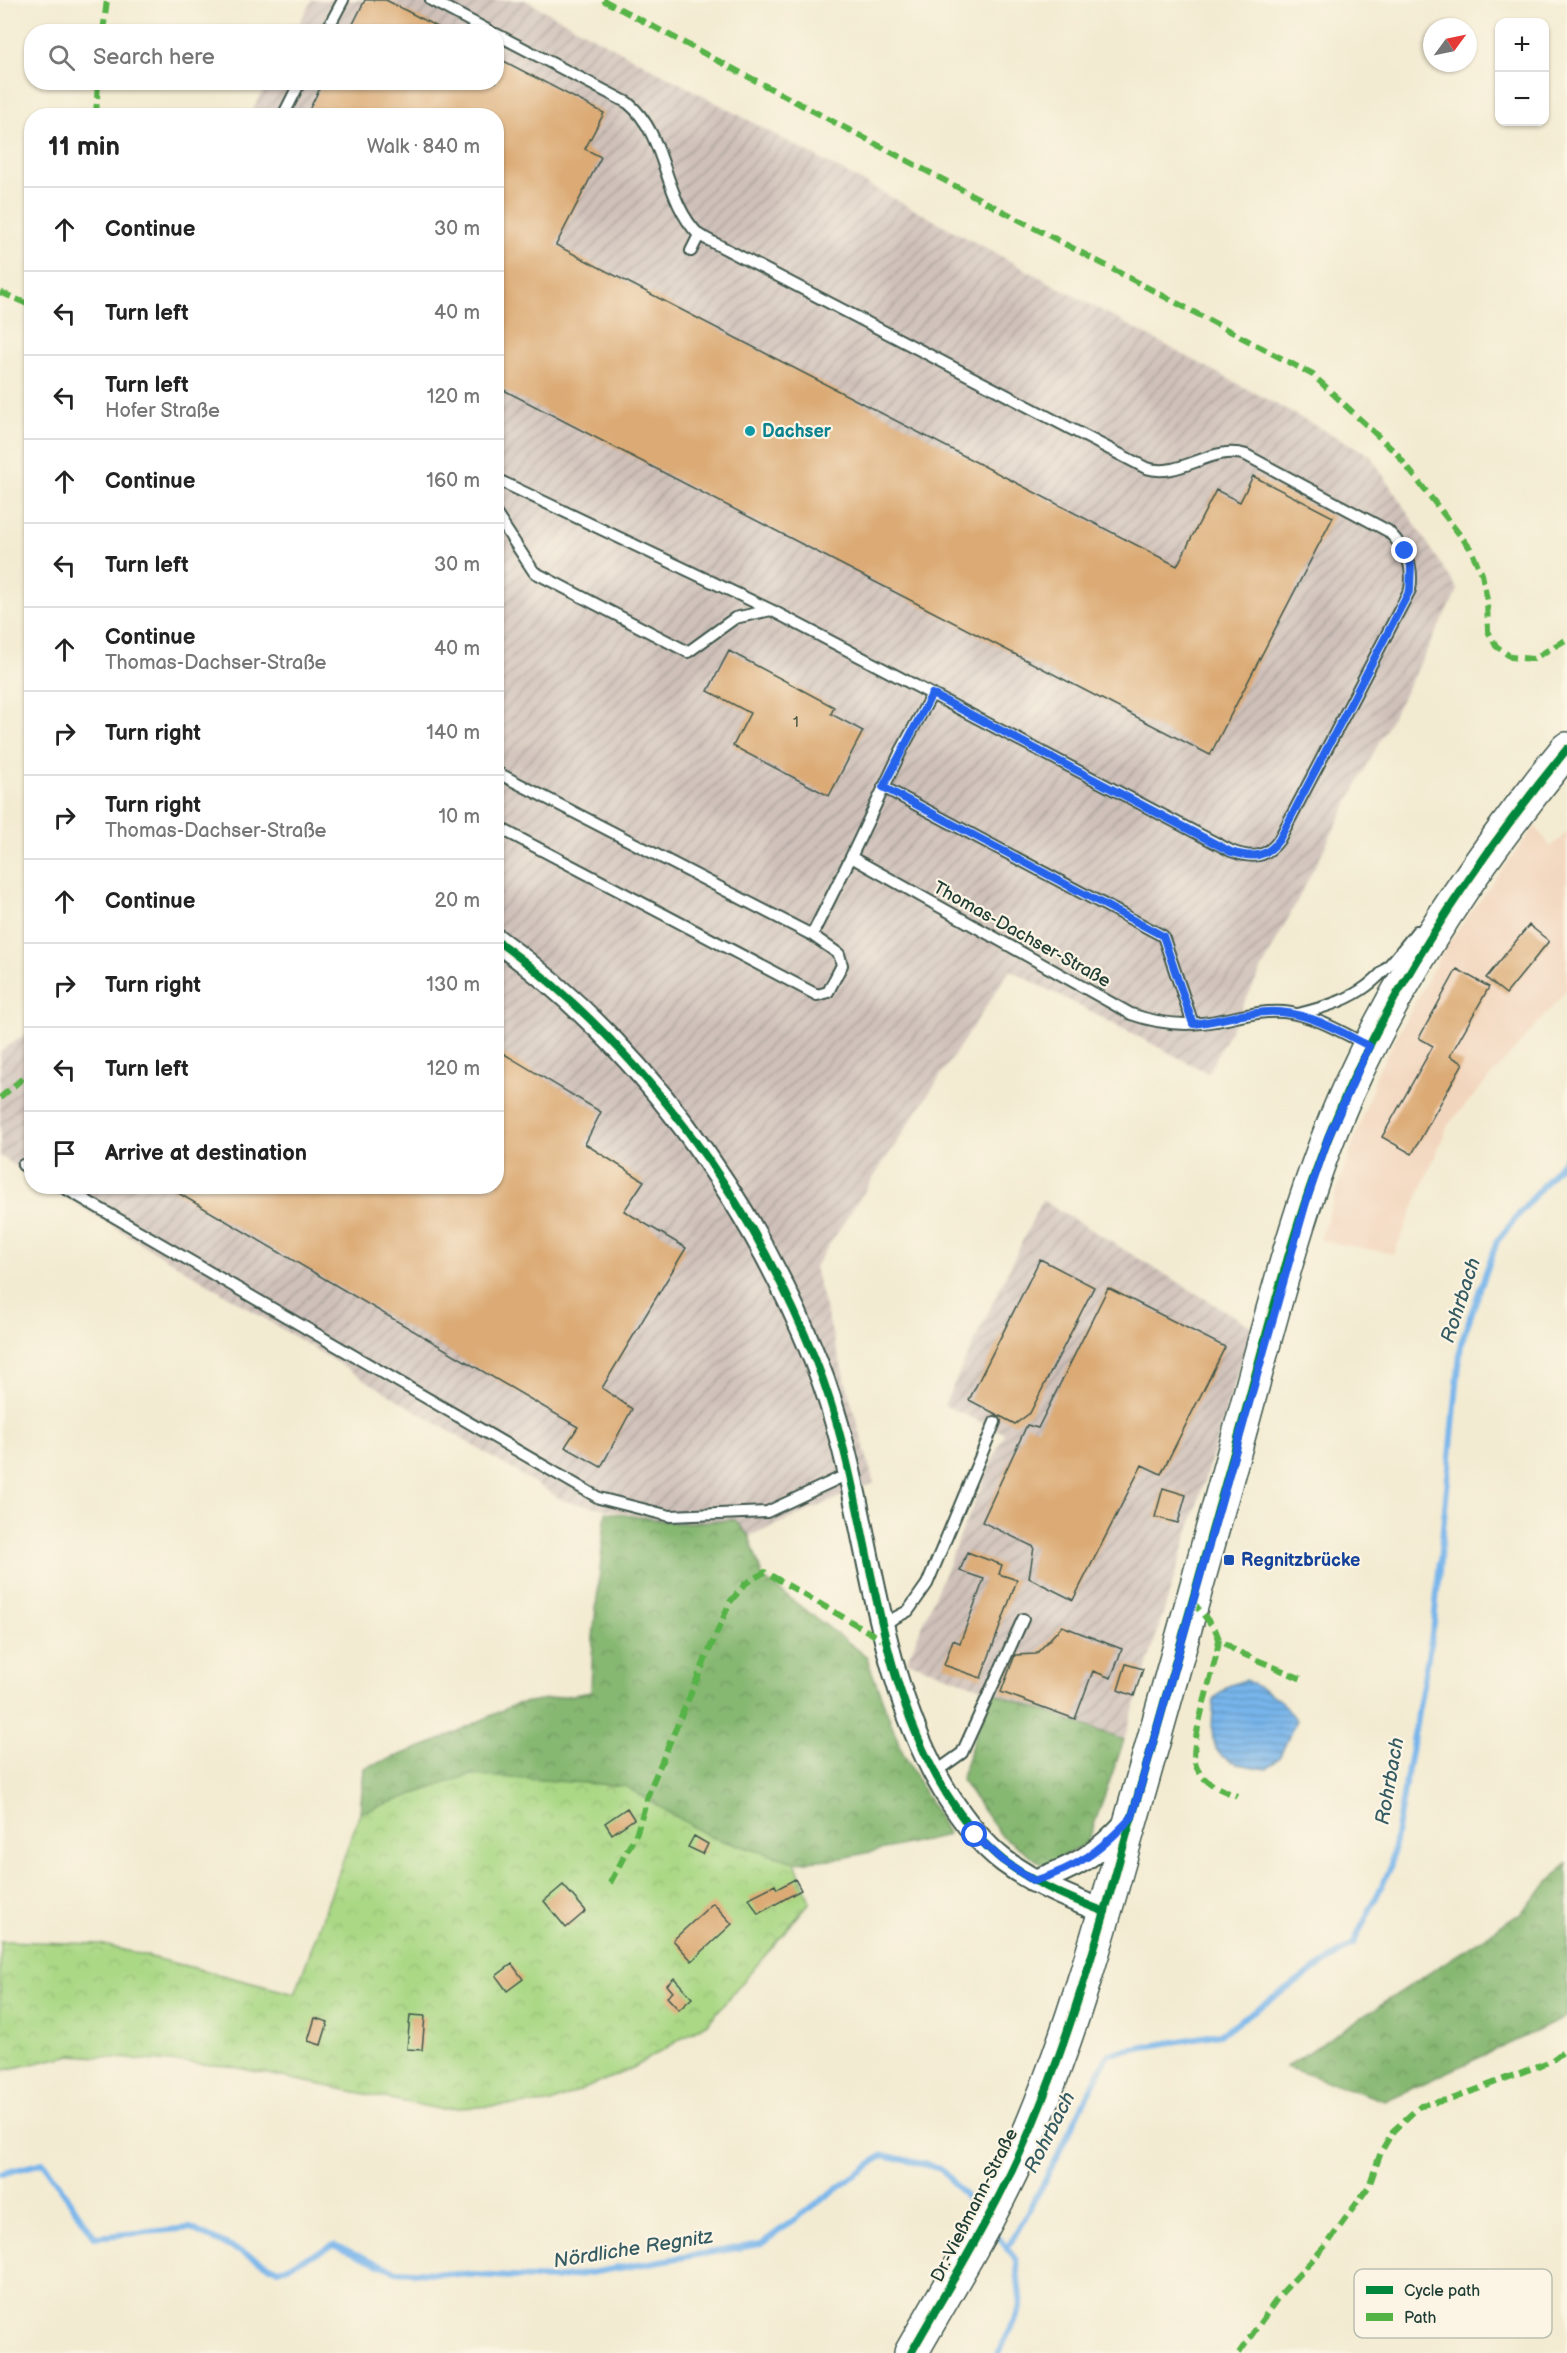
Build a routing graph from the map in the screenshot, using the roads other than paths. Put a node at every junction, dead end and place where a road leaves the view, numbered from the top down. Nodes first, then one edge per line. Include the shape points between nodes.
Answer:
1 (342, 0) edge
2 (431, 0) edge
3 (330, 24) edge
4 (476, 24) edge
5 (504, 38) edge
6 (296, 90) edge
7 (287, 108) edge
8 (699, 235) junction
9 (691, 251) dead end
10 (504, 483) edge
11 (504, 526) edge
12 (771, 610) junction
13 (932, 694) junction
14 (1567, 749) edge
15 (504, 776) edge
16 (883, 787) junction
17 (504, 830) edge
18 (851, 858) junction
19 (1462, 887) junction
20 (812, 934) junction
21 (504, 946) edge
22 (1298, 1014) junction
23 (1193, 1024) junction
24 (1369, 1046) junction
25 (75, 1194) edge
26 (995, 1422) dead end
27 (848, 1474) junction
28 (1023, 1619) dead end
29 (881, 1625) junction
30 (934, 1773) junction
31 (1132, 1817) junction
32 (1034, 1881) junction
33 (1105, 1912) junction
34 (911, 2353) edge

1 - 3 lane
2 - 4 lane
5 - 8 lane via 639,112 648,125 680,210
6 - 7 lane
8 - 9 lane
8 - 13 lane via 1146,468 1169,471 1224,452 1246,455 1388,531 1402,546 1411,565 1410,590 1285,829 1273,847 1259,856 1231,852
10 - 12 lane
11 - 12 lane via 534,572 688,652 735,618
12 - 13 lane
13 - 16 lane
14 - 19 main road, Dr.-Vießmann-Straße
15 - 20 lane
16 - 18 lane
16 - 23 lane via 1163,936
17 - 20 lane via 817,995 828,992 843,965 838,954
18 - 20 lane
18 - 23 lane, Thomas-Dachser-Straße via 1131,1014 1164,1023
19 - 22 lane via 1363,991 1330,1006
19 - 24 main road, Dr.-Vießmann-Straße
21 - 27 street via 570,999 606,1035 672,1110 724,1183 765,1254 816,1362
22 - 23 lane, Thomas-Dachser-Straße via 1267,1012
22 - 24 lane
24 - 31 main road, Dr.-Vießmann-Straße via 1328,1138 1306,1202
25 - 27 lane via 599,1498 670,1516 767,1512
26 - 29 lane via 927,1584 908,1611
27 - 29 street
28 - 30 lane via 962,1752
29 - 30 street via 899,1693
30 - 32 street via 975,1835 1002,1860
31 - 32 street via 1086,1860
31 - 33 main road, Dr.-Vießmann-Straße
32 - 33 street
33 - 34 main road, Dr.-Vießmann-Straße via 1032,2126 1001,2195

